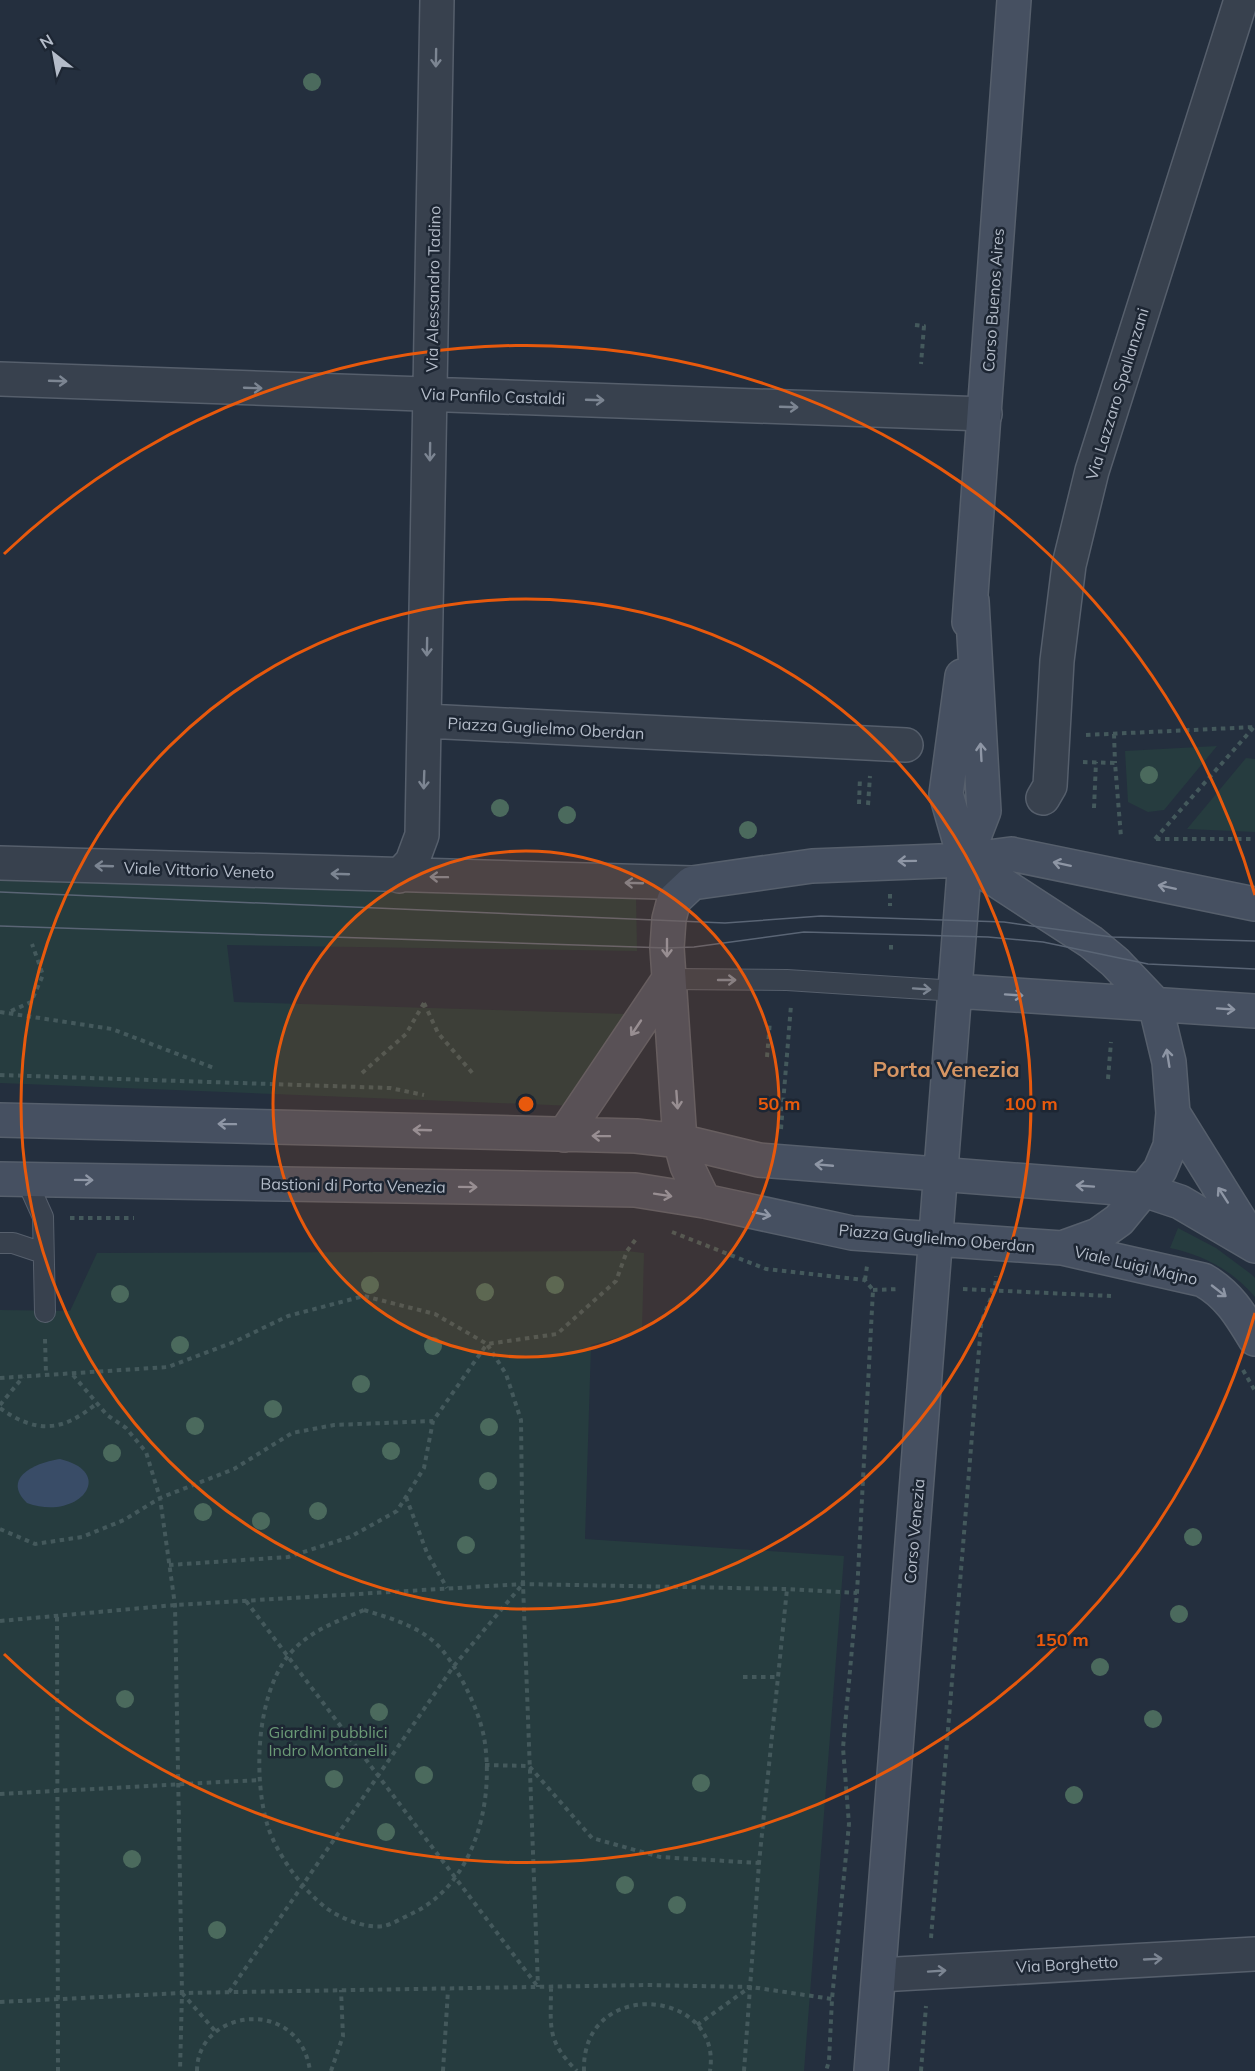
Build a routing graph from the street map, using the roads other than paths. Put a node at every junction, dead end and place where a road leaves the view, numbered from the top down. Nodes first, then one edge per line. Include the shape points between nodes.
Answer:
1 (437, 0) edge
2 (1014, 0) edge
3 (1241, 0) edge
4 (0, 379) edge
5 (431, 394) junction
6 (985, 414) junction
7 (972, 600) junction
8 (426, 722) junction
9 (906, 745) dead end
10 (1042, 798) dead end
11 (984, 811) junction
12 (1011, 854) junction
13 (965, 860) junction
14 (0, 863) edge
15 (399, 876) junction
16 (692, 883) junction
17 (1255, 904) edge
18 (1065, 926) junction
19 (669, 979) junction
20 (956, 991) junction
21 (1155, 1004) junction
22 (1255, 1011) edge
23 (1173, 1113) junction
24 (0, 1120) edge
25 (564, 1135) junction
26 (680, 1140) junction
27 (941, 1175) junction
28 (13, 1179) edge
29 (1144, 1190) junction
30 (704, 1201) junction
31 (937, 1241) junction
32 (0, 1243) edge
33 (1255, 1245) edge
34 (1062, 1248) junction
35 (43, 1253) junction
36 (45, 1312) road end
37 (1247, 1351) edge
38 (1255, 1954) edge
39 (879, 1975) junction
40 (871, 2071) edge

1 -> 5 street, Via Alessandro Tadino
2 - 6 main road, Corso Buenos Aires
3 - 10 street, Via Lazzaro Spallanzani via 1075,536 1057,661 1050,786
4 -> 5 street, Via Panfilo Castaldi
5 -> 6 street, Via Panfilo Castaldi
5 -> 8 street, Via Alessandro Tadino
6 - 7 main road, Corso Buenos Aires
11 -> 7 main road, Corso Buenos Aires
7 - 13 main road, Corso Buenos Aires via 946,794
8 - 9 street, Piazza Guglielmo Oberdan
8 -> 15 street, Piazza Guglielmo Oberdan via 422,835 412,862
11 - 12 main road, Corso Buenos Aires
11 - 13 main road, Corso Buenos Aires
12 - 13 main road
17 -> 12 main road
12 - 18 main road
13 -> 16 main road via 812,866
13 - 18 main road
13 - 20 main road
15 -> 14 street, Viale Vittorio Veneto
16 -> 15 street
16 -> 19 main road via 677,896 671,910
18 - 21 main road via 1115,962
19 -> 20 lane via 787,980
19 -> 25 main road
19 -> 26 main road
20 -> 21 main road
20 - 27 main road, Corso Venezia
21 -> 22 main road
23 -> 21 main road, Piazza Guglielmo Oberdan via 1169,1062
23 - 29 main road, Piazza Guglielmo Oberdan via 1170,1146 1160,1170
33 -> 23 main road
25 -> 24 main road
26 -> 25 main road
27 -> 26 main road via 759,1160
26 - 30 main road via 687,1166
29 -> 27 main road
27 - 31 main road, Corso Venezia
28 -> 30 main road, Bastioni di Porta Venezia via 636,1190
28 - 35 lane via 43,1218
29 - 33 main road via 1180,1202
29 - 34 main road, Piazza Guglielmo Oberdan via 1119,1220 1098,1235
30 -> 31 main road, Piazza Guglielmo Oberdan via 852,1233
31 - 34 main road, Piazza Guglielmo Oberdan
31 - 39 main road, Corso Venezia
32 - 35 lane
34 -> 37 main road, Viale Luigi Majno via 1203,1280 1221,1290 1238,1310
35 - 36 lane
39 -> 38 street, Via Borghetto
39 - 40 main road, Corso Venezia

